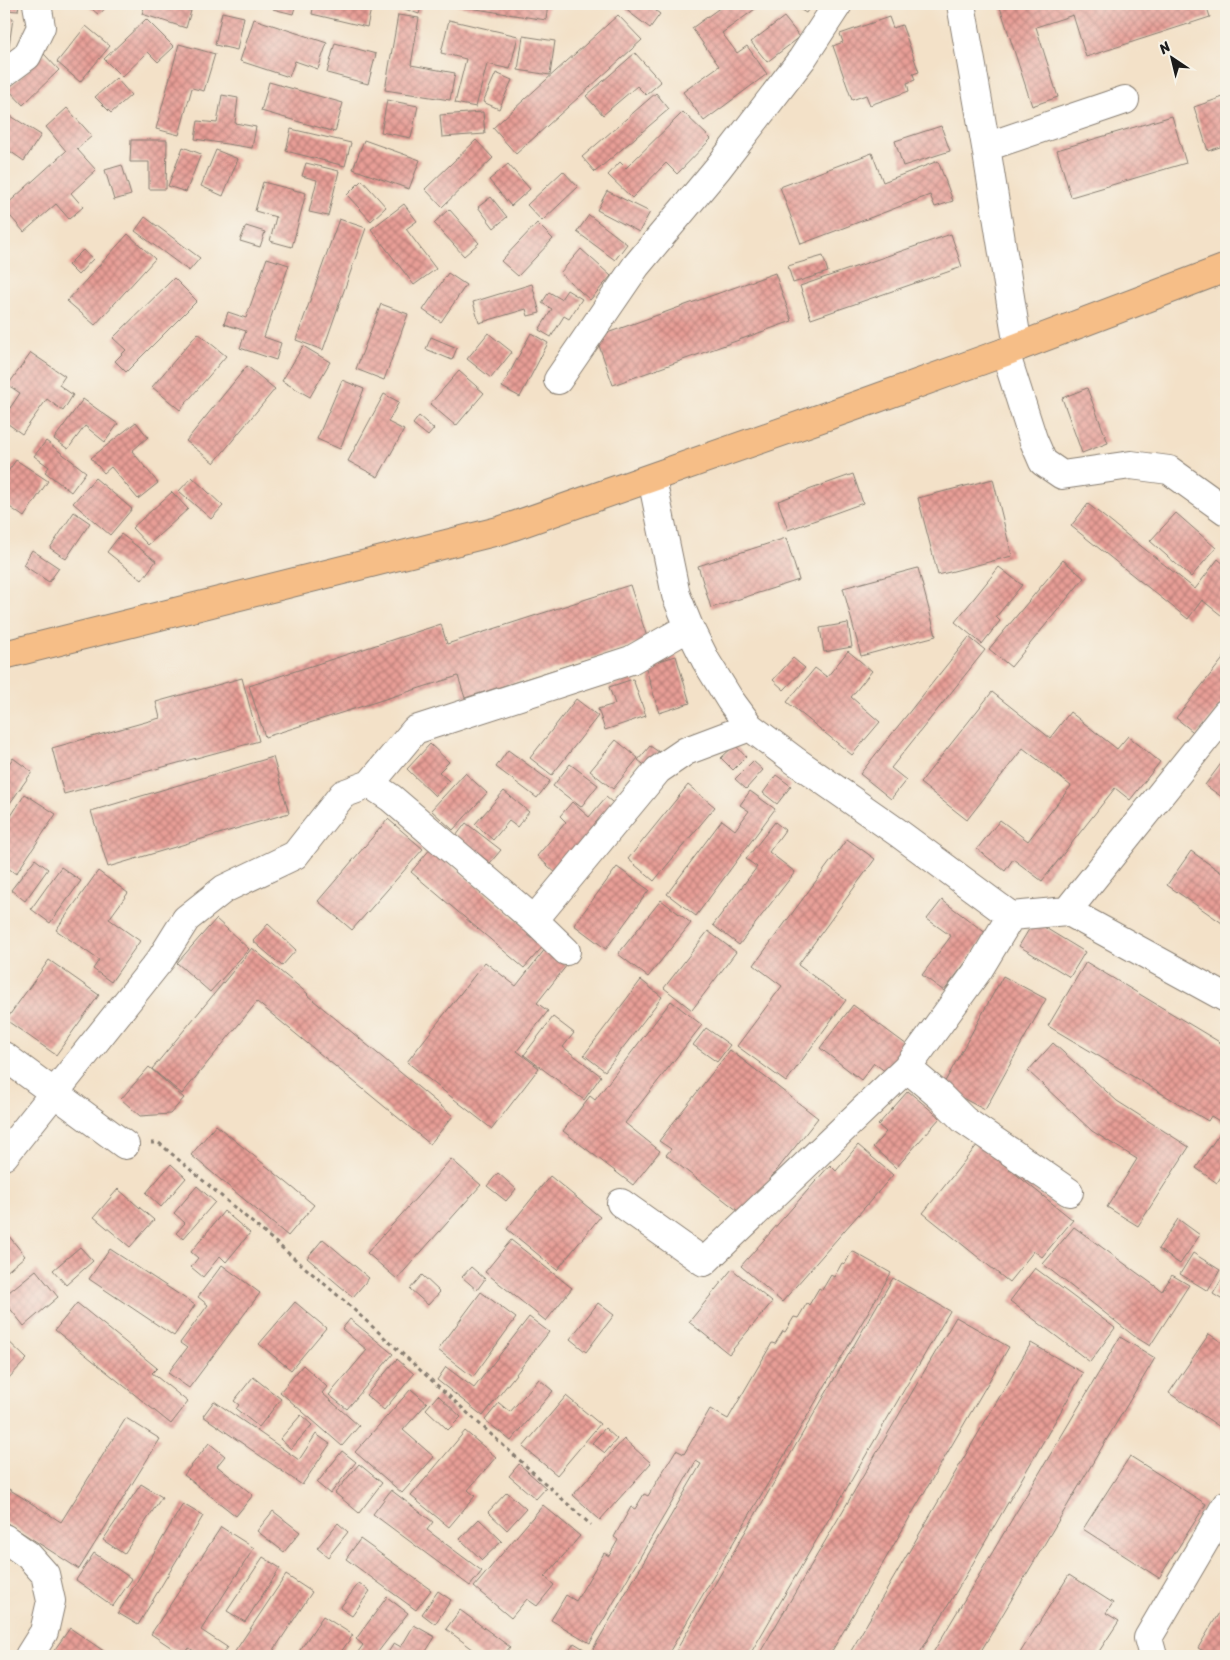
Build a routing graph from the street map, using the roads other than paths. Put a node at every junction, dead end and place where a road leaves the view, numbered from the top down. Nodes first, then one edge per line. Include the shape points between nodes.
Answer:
1 (37, 4) edge
2 (838, 4) edge
3 (961, 4) edge
4 (4, 73) edge
5 (1125, 100) dead end
6 (986, 147) junction
7 (1226, 268) edge
8 (1011, 350) junction
9 (558, 380) dead end
10 (652, 479) junction
11 (1226, 511) edge
12 (689, 628) junction
13 (4, 656) edge
14 (1226, 713) edge
15 (750, 727) junction
16 (370, 784) junction
17 (1067, 911) junction
18 (1011, 916) junction
19 (534, 920) junction
20 (566, 951) dead end
21 (1226, 998) edge
22 (4, 1056) edge
23 (907, 1068) junction
24 (55, 1093) junction
25 (124, 1145) road end
26 (4, 1156) edge
27 (1069, 1192) dead end
28 (621, 1203) dead end
29 (1226, 1504) edge
30 (4, 1538) edge
31 (1216, 1547) edge
32 (29, 1656) edge
33 (1153, 1656) edge

1 - 4 street via 41,27 27,56
2 - 9 street via 796,67 636,266
3 - 6 street
5 - 6 street
6 - 8 street
7 - 8 main road
8 - 10 main road
8 - 11 street via 1033,439 1043,462 1062,475 1131,465 1168,470
10 - 12 street via 676,596
10 - 13 main road via 502,530
12 - 15 street via 730,700
12 - 16 street via 631,660 415,730
14 - 17 street
15 - 18 street
15 - 19 street via 686,751 658,770
16 - 19 street
16 - 24 street via 343,794 295,855 224,889 186,918 161,960
17 - 18 street
17 - 21 street
18 - 23 street via 979,968
19 - 20 street
22 - 24 street
23 - 27 street via 964,1120
23 - 28 street via 704,1262
24 - 25 street
24 - 26 street
29 - 31 street
30 - 32 street via 28,1555 45,1574 51,1600 44,1632
31 - 33 street via 1148,1638

